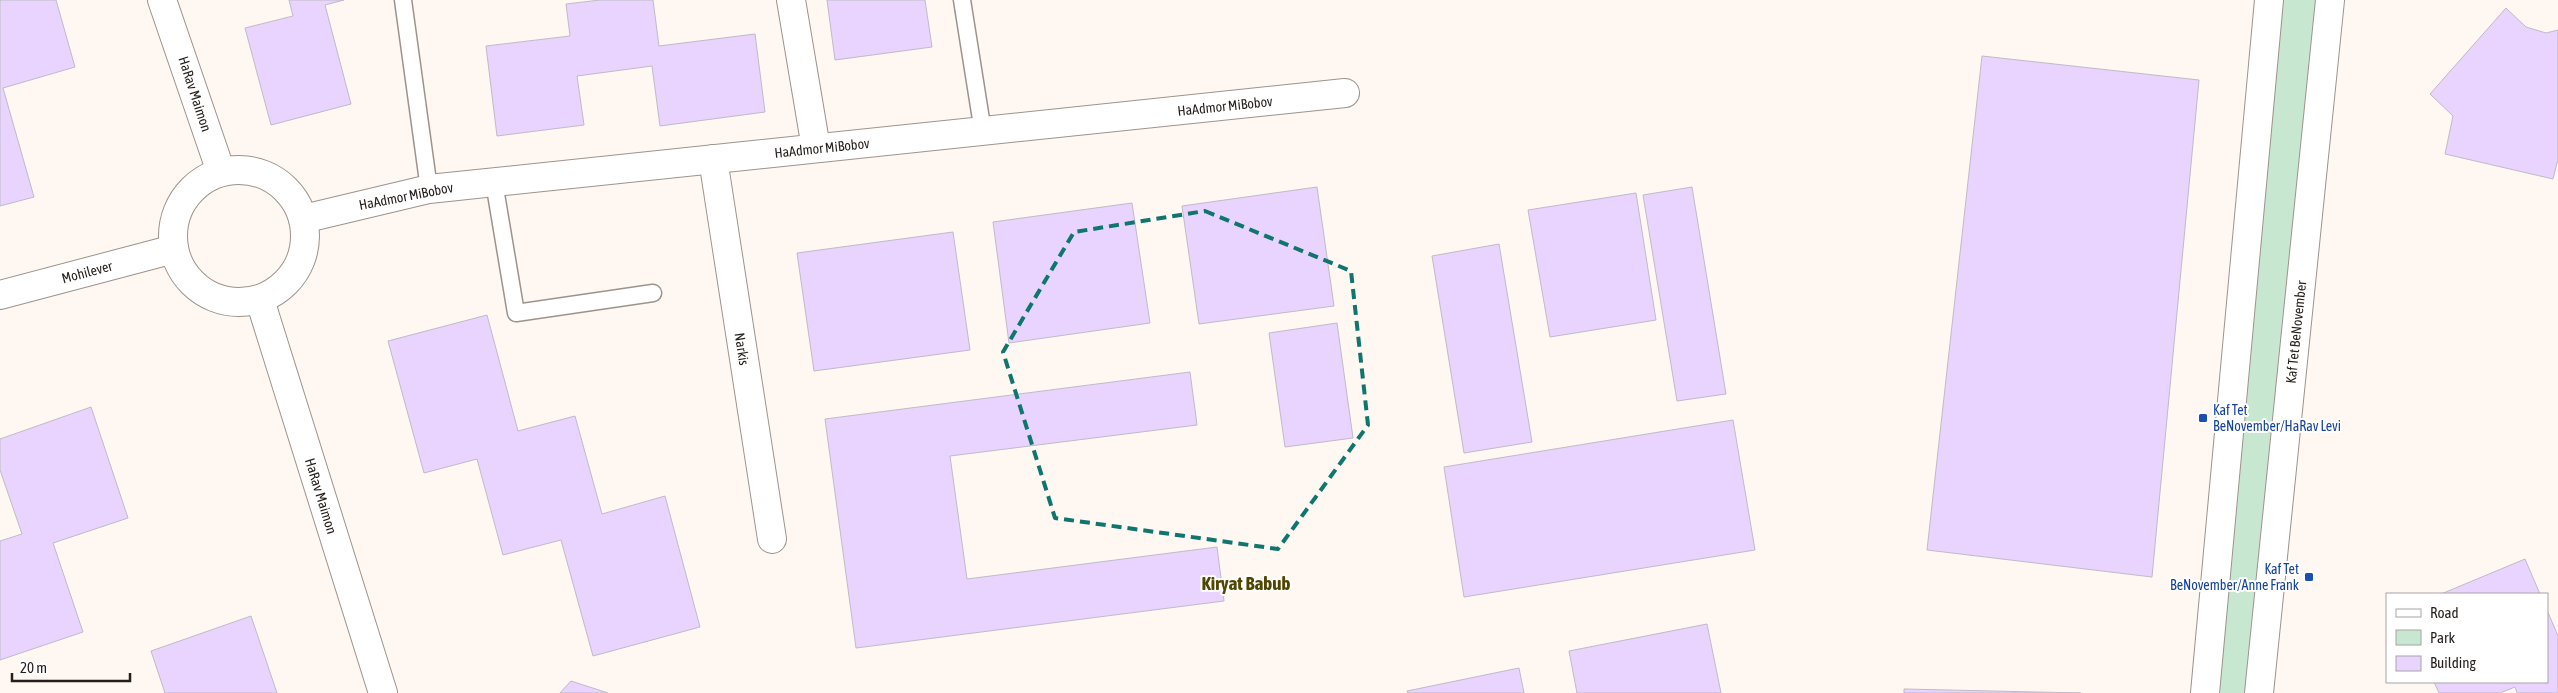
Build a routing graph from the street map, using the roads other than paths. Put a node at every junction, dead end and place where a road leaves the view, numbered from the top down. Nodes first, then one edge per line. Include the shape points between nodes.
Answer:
1 (403, 0) edge
2 (791, 0) edge
3 (962, 0) edge
4 (2269, 0) edge
5 (2330, 0) edge
6 (165, 5) edge
7 (1345, 93) dead end
8 (983, 132) junction
9 (816, 148) junction
10 (713, 159) junction
11 (221, 172) junction
12 (494, 182) junction
13 (429, 189) junction
14 (303, 219) junction
15 (174, 249) junction
16 (653, 293) dead end
17 (0, 295) edge
18 (260, 300) junction
19 (772, 540) dead end
20 (383, 693) edge
21 (2205, 693) edge
22 (2259, 693) edge

1 - 13 lane
2 - 9 street
3 - 8 lane
4 - 21 street
5 - 22 street, Kaf Tet BeNovember
6 - 11 street, HaRav Maimon
7 - 8 street, HaAdmor MiBobov
8 - 9 street, HaAdmor MiBobov
9 - 10 street, HaAdmor MiBobov
10 - 12 street, HaAdmor MiBobov
10 - 19 street, Narkis
11 - 14 street via 242,170 262,174 280,185 294,200
11 - 15 street via 203,180 188,193 178,210 173,230
12 - 13 street, HaAdmor MiBobov
12 - 16 lane via 516,313
13 - 14 street, HaAdmor MiBobov
14 - 18 street via 302,259 278,290
15 - 17 street, Mohilever
15 - 18 street via 182,270 196,287 216,299
18 - 20 street, HaRav Maimon

